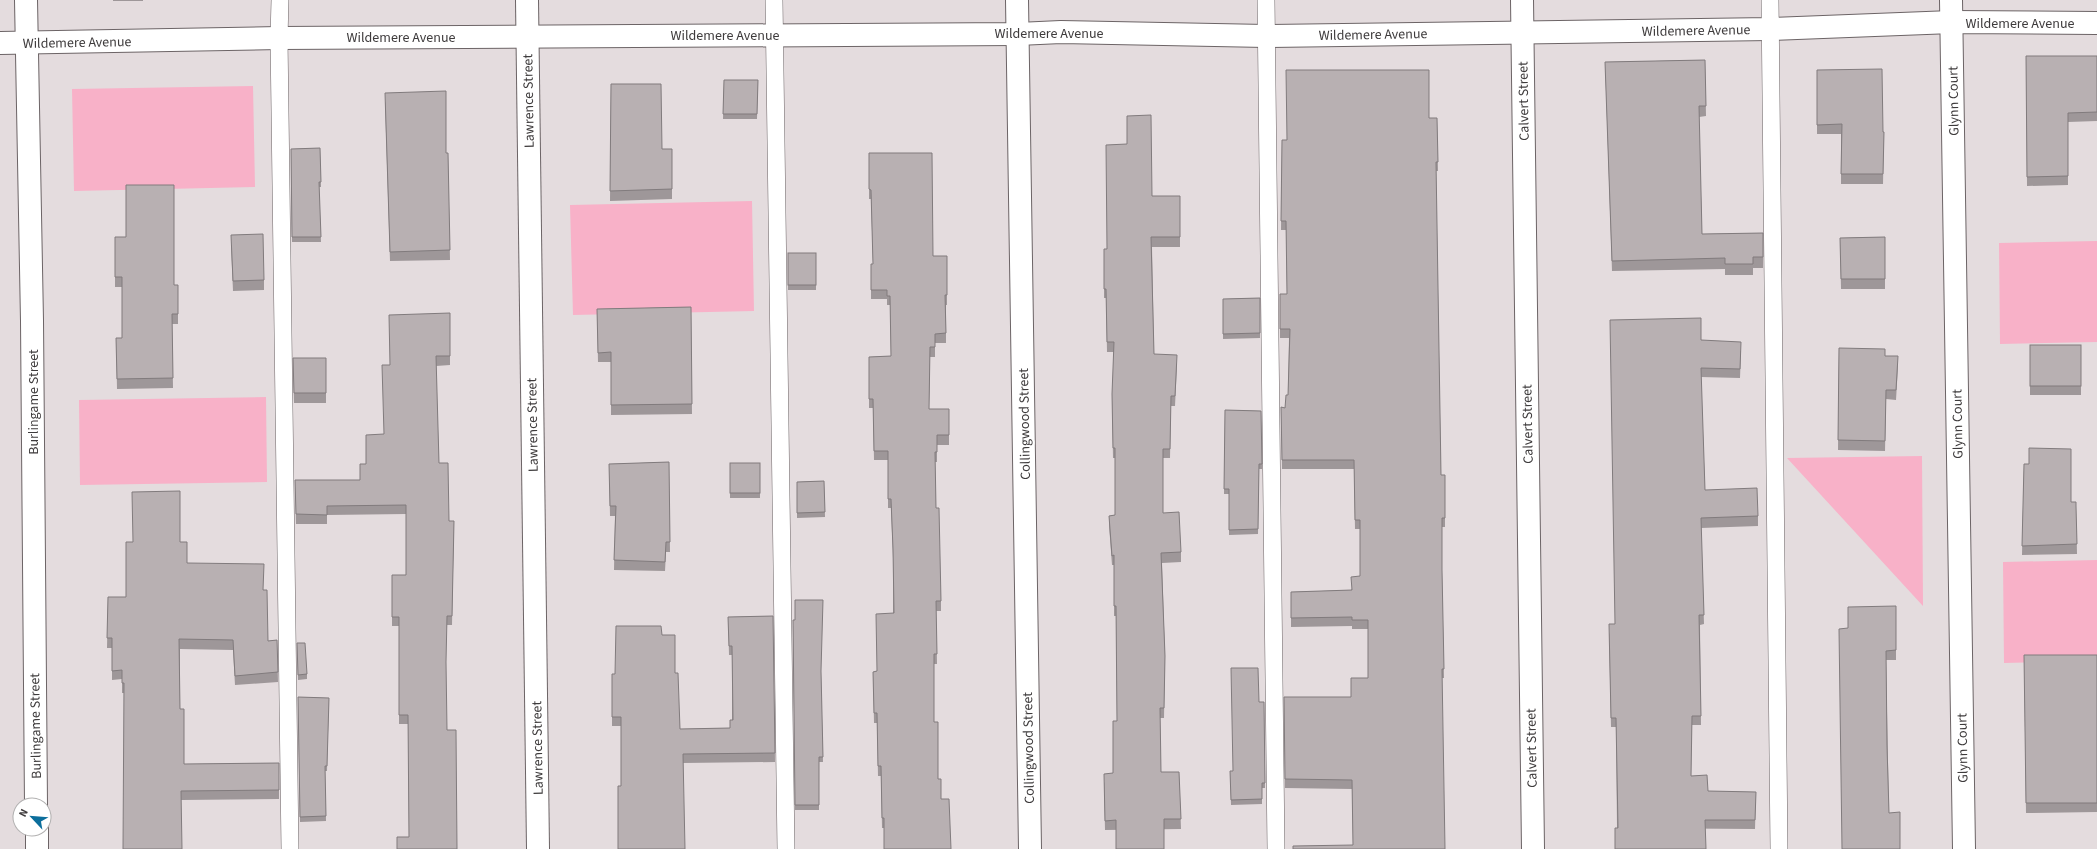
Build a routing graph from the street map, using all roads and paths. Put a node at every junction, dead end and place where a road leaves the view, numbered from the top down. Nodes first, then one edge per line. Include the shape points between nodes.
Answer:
1 (26, 0) edge
2 (280, 0) edge
3 (527, 0) edge
4 (774, 0) edge
5 (1017, 0) edge
6 (1266, 0) edge
7 (1522, 0) edge
8 (1770, 0) edge
9 (1951, 0) edge
10 (1952, 22) junction
11 (2097, 23) edge
12 (1770, 29) junction
13 (1522, 32) junction
14 (1018, 34) junction
15 (775, 35) junction
16 (527, 36) junction
17 (1266, 36) junction
18 (278, 38) junction
19 (0, 43) edge
20 (28, 43) junction
21 (36, 797) edge
22 (37, 837) edge
23 (37, 849) edge
24 (290, 849) edge
25 (538, 849) edge
26 (786, 849) edge
27 (1030, 849) edge
28 (1276, 849) edge
29 (1533, 849) edge
30 (1779, 849) edge
31 (1964, 849) edge

1 - 20 street, Burlingame Street
2 - 18 lane
3 - 16 street, Lawrence Street
4 - 15 lane
5 - 14 street, Collingwood Street
6 - 17 lane
7 - 13 street, Calvert Street
8 - 12 lane
9 - 10 street, Glynn Court
10 - 11 street, Wildemere Avenue
10 - 12 street, Wildemere Avenue
10 - 31 street, Glynn Court
12 - 13 street, Wildemere Avenue
12 - 30 lane
13 - 17 street, Wildemere Avenue
13 - 29 street, Calvert Street
14 - 15 street, Wildemere Avenue
14 - 17 street, Wildemere Avenue via 1061,32
14 - 27 street, Collingwood Street
15 - 16 street, Wildemere Avenue
15 - 26 lane
16 - 18 street, Wildemere Avenue
16 - 25 street, Lawrence Street
17 - 28 lane
18 - 20 street, Wildemere Avenue
18 - 24 lane
19 - 20 street, Wildemere Avenue
20 - 21 street, Burlingame Street
22 - 23 street

